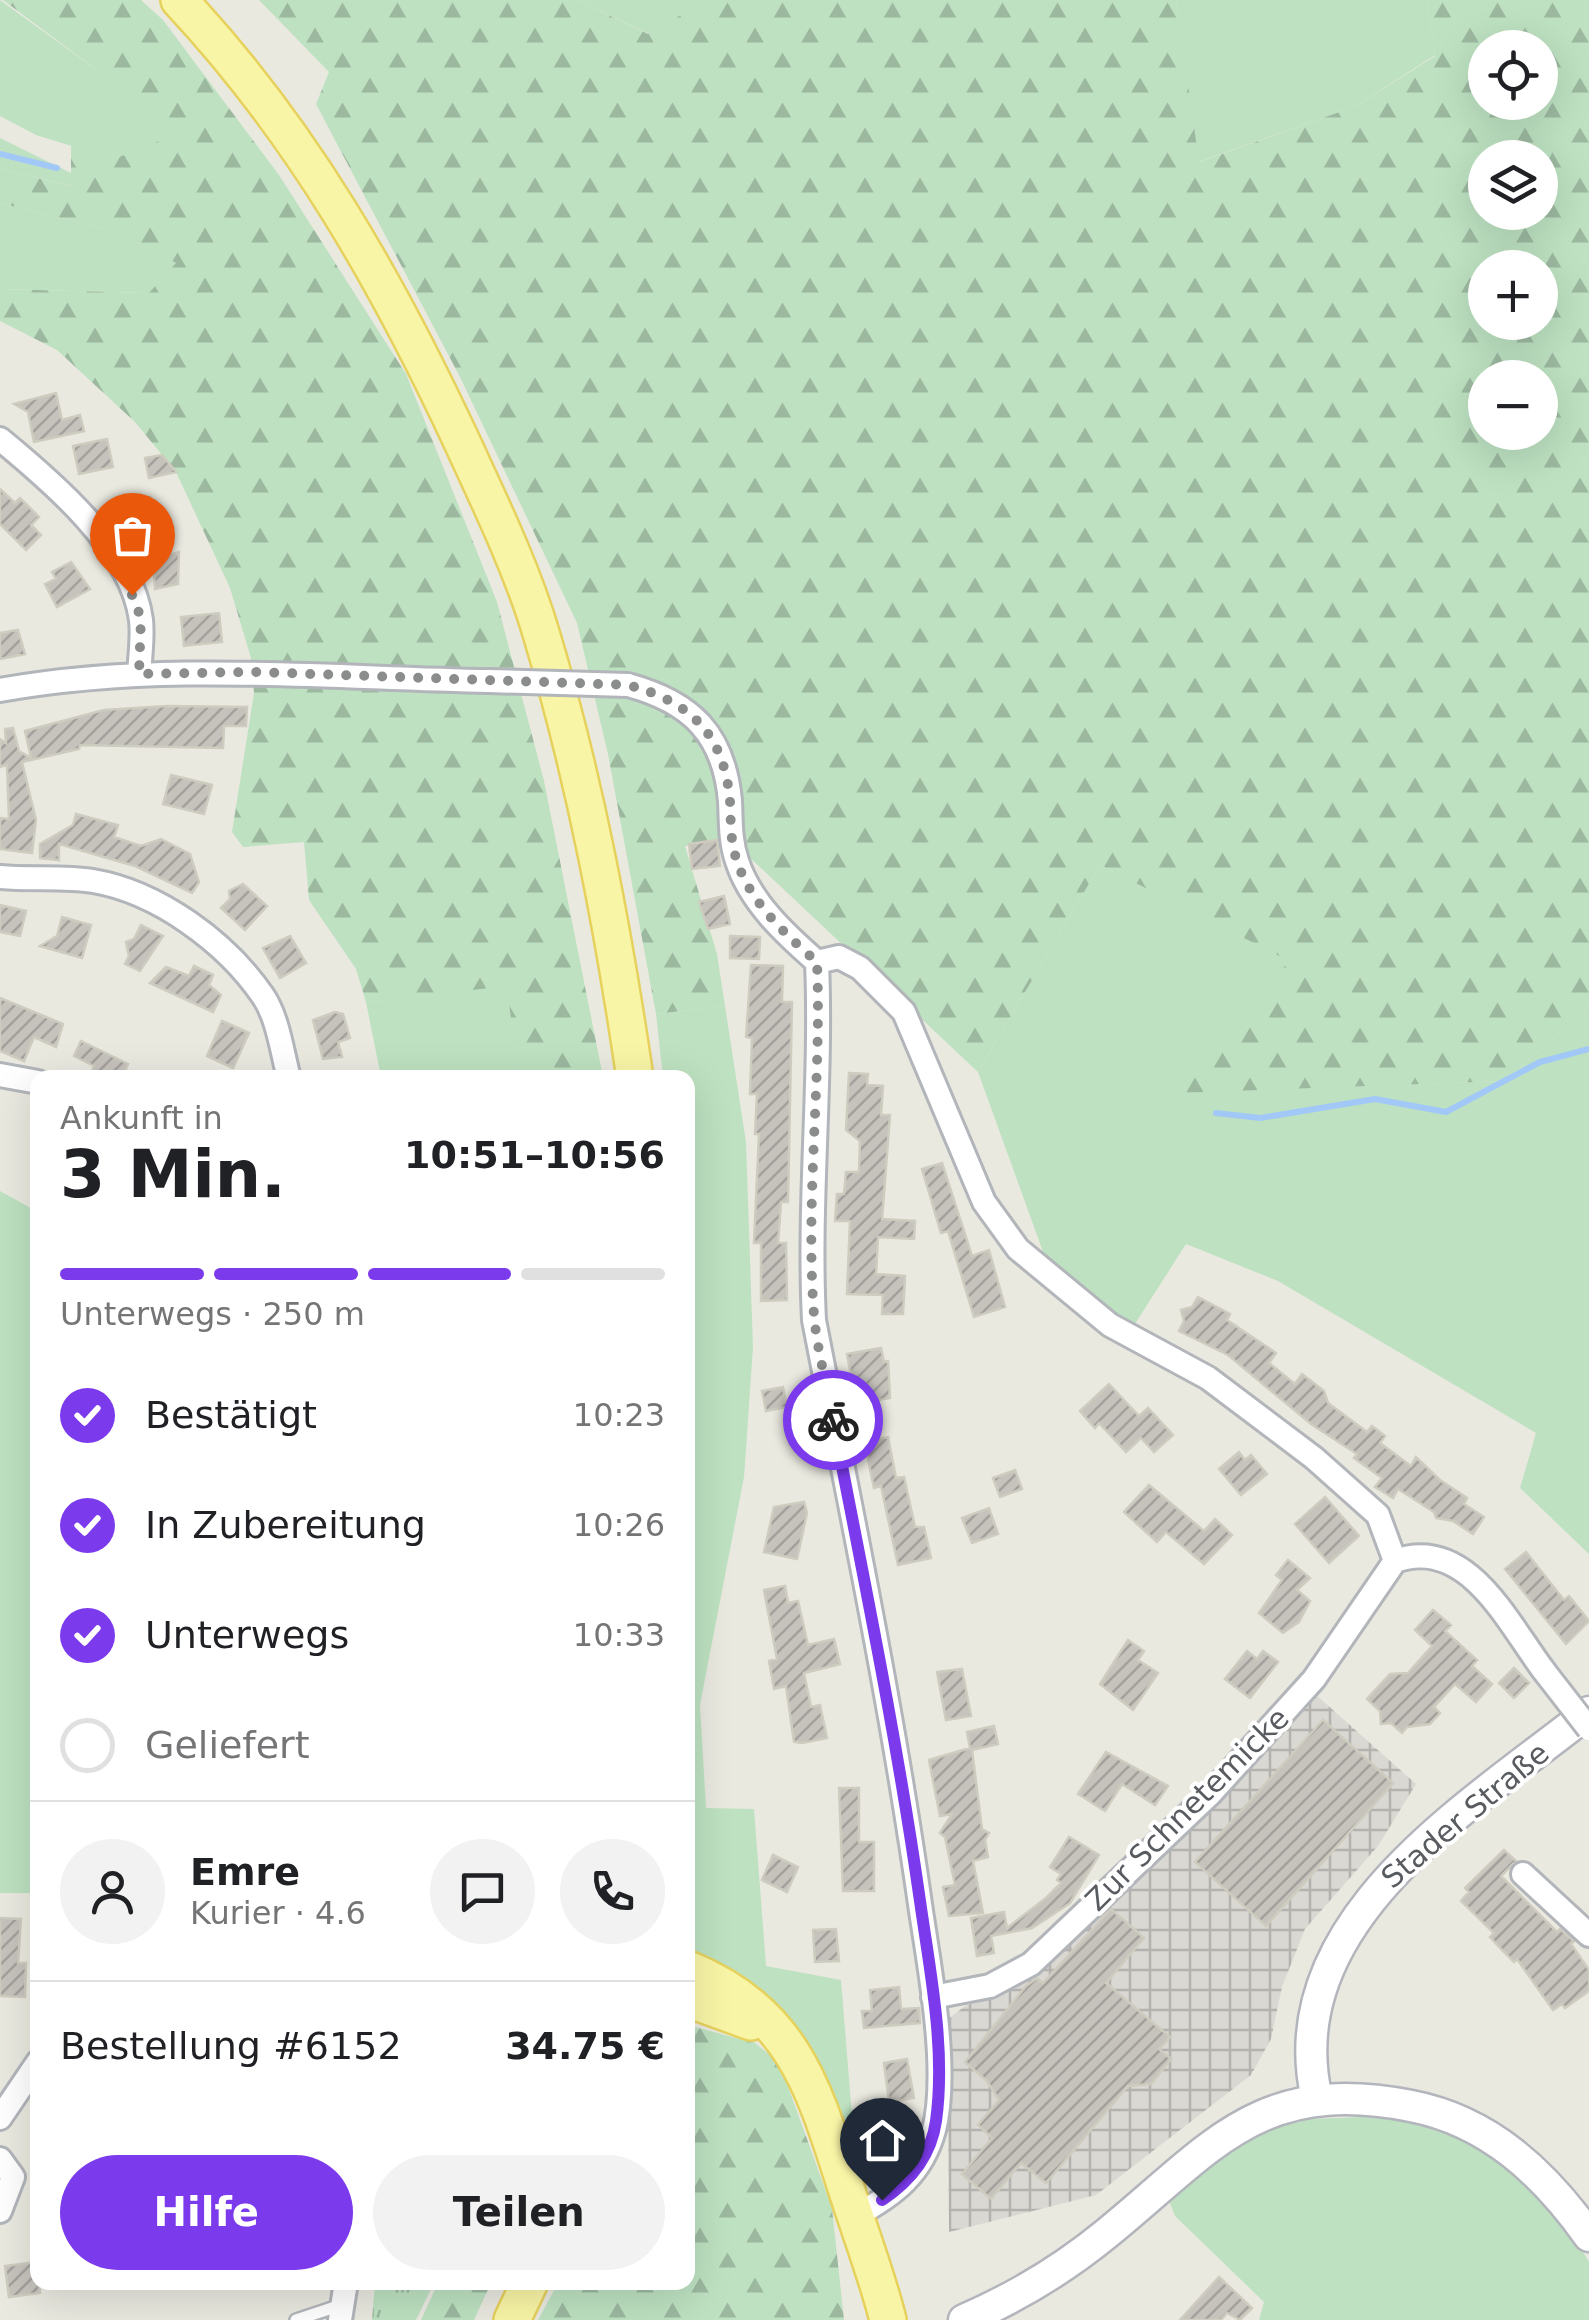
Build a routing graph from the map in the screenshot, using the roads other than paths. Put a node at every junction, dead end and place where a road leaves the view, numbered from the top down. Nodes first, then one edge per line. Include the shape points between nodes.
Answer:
1 (179, 0) edge
2 (0, 439) edge
3 (139, 674) junction
4 (0, 690) edge
5 (0, 877) edge
6 (817, 962) junction
7 (286, 1070) edge
8 (634, 1070) edge
9 (0, 1075) edge
10 (30, 1081) edge
11 (1395, 1561) junction
12 (1589, 1712) edge
13 (1589, 1728) edge
14 (1523, 1874) dead end
15 (1589, 1935) edge
16 (695, 1973) edge
17 (934, 1998) junction
18 (695, 2006) edge
19 (780, 2034) junction
20 (30, 2074) edge
21 (1317, 2099) junction
22 (0, 2118) edge
23 (0, 2159) edge
24 (0, 2211) edge
25 (855, 2216) junction
26 (1589, 2236) edge
27 (526, 2290) edge
28 (342, 2303) edge
29 (296, 2320) edge
30 (512, 2320) edge
31 (888, 2320) edge
32 (964, 2320) edge

1 - 8 main road via 290,132 359,240 483,488 540,630 591,821
2 - 3 street via 56,485 122,572 141,618
3 - 4 street
3 - 6 street, bridge via 628,685 676,702 715,740 737,864 782,932
5 - 7 street via 94,881 160,904 230,959 264,998
6 - 11 street via 838,957 860,968 904,1012 984,1202 1018,1249 1110,1325 1208,1378 1314,1458 1378,1515
6 - 17 street via 814,1320 902,1774
9 - 10 street
11 - 13 street, bridge via 1431,1554 1469,1572
11 - 17 street, Zur Schnetemicke via 1314,1679 1211,1792 1032,1964 990,1986
12 - 21 main road, Stader Straße via 1424,1844 1378,1887 1343,1936 1313,2034 1310,2068
14 - 15 street
16 - 19 main road via 738,1994
17 - 25 street via 932,2135 911,2178
18 - 19 main road
19 - 25 main road via 815,2091
20 - 22 street
21 - 26 main road via 1428,2109 1481,2131 1548,2182
21 - 32 main road via 1281,2107 1223,2135 1028,2292
23 - 24 street via 14,2176
25 - 31 main road
27 - 30 main road
28 - 29 lane

